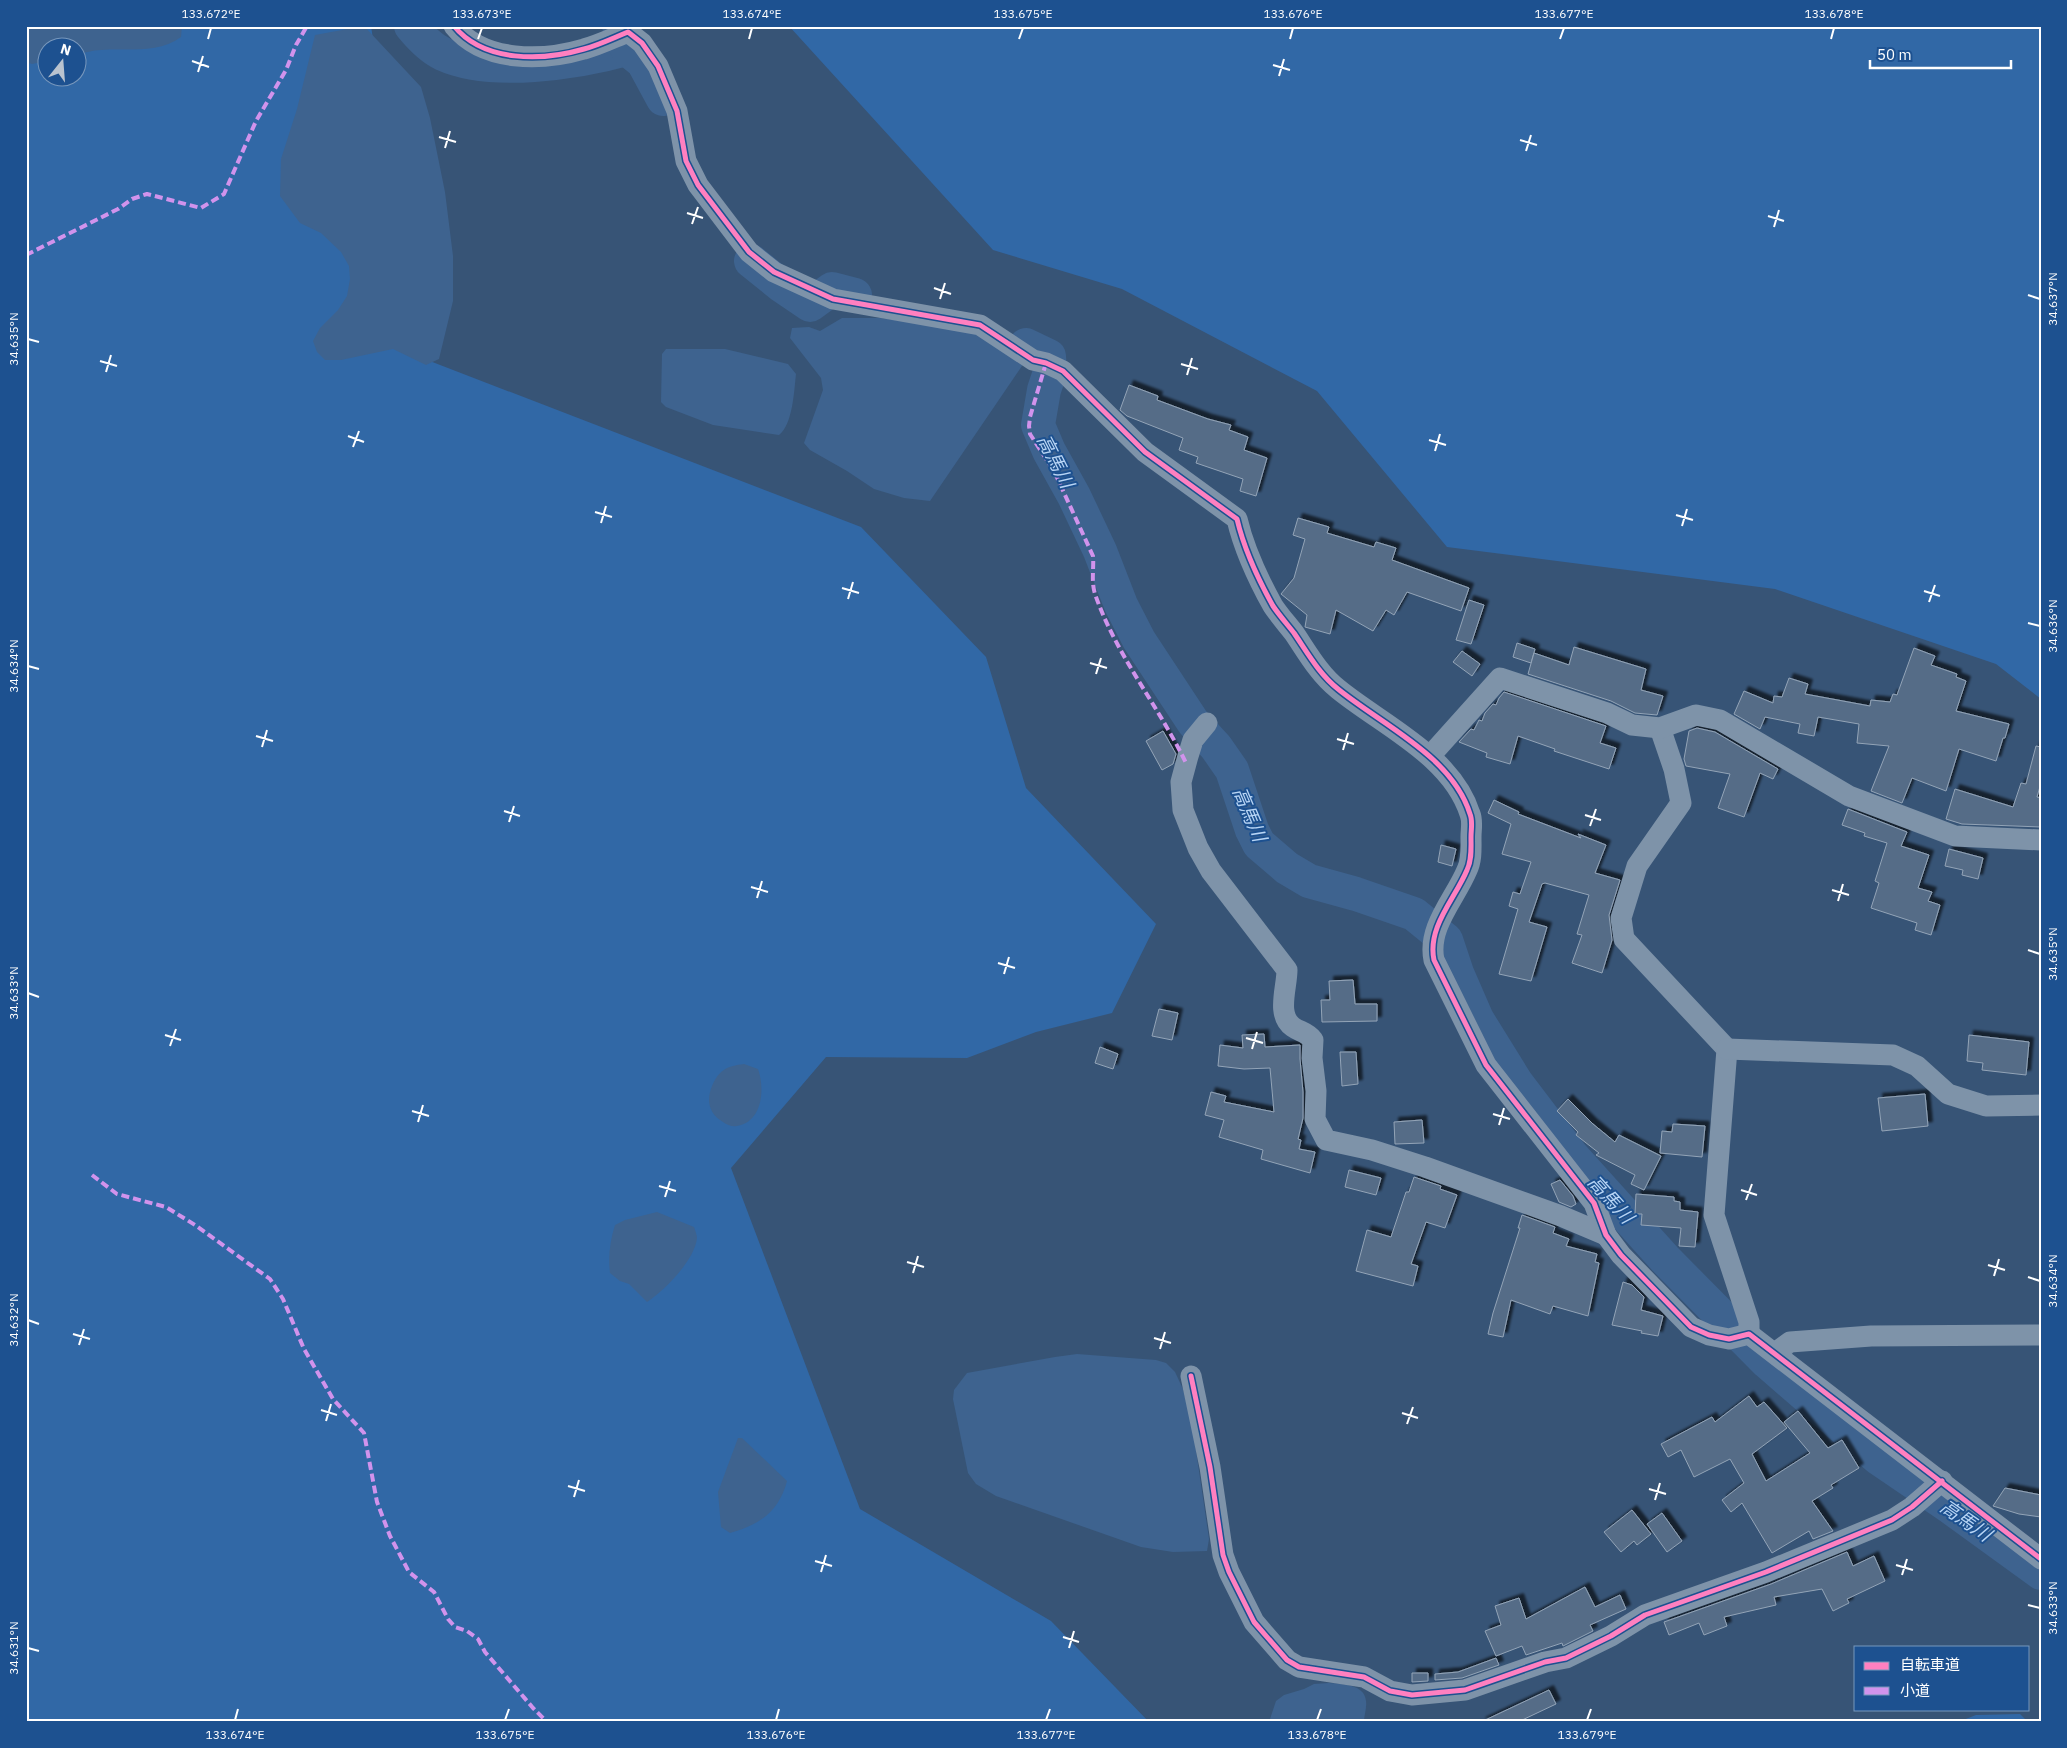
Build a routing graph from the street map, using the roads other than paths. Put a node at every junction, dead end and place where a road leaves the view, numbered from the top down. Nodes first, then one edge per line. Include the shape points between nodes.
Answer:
1 (454, 26) edge
2 (1207, 723) dead end
3 (1660, 728) junction
4 (1430, 756) junction
5 (2041, 840) edge
6 (1727, 1048) junction
7 (2041, 1106) edge
8 (1606, 1235) junction
9 (1749, 1334) junction
10 (2041, 1335) edge
11 (1775, 1353) junction
12 (1191, 1376) dead end
13 (1942, 1481) junction
14 (2041, 1559) edge

1 - 4 street via 477,44 524,57 551,56 585,49 628,32 642,43 658,66 677,111 686,161 698,185 749,252 774,272 833,299 980,325 1033,360 1063,371 1145,452 1237,519 1260,580 1274,607 1309,658 1336,688
2 - 8 street via 1193,740 1188,756 1181,782 1183,810 1198,848 1212,871 1287,970 1283,1009 1288,1022 1294,1028 1307,1032 1313,1040 1315,1119 1326,1140 1372,1150 1424,1167
3 - 4 street via 1632,725 1607,713 1500,678
3 - 5 street via 1696,715 1720,720 1850,796 1955,836
3 - 6 street via 1681,803 1637,866 1621,918 1624,939
4 - 8 street via 1450,777 1472,817 1468,869 1434,934 1434,960 1486,1065 1594,1203
6 - 7 street via 1893,1055 1917,1066 1948,1094 1986,1106
6 - 9 street via 1714,1215 1749,1322
8 - 9 street via 1621,1256 1691,1327 1729,1340
9 - 11 street
10 - 11 street via 1871,1336 1790,1342
11 - 13 street
12 - 13 street via 1210,1467 1223,1555 1254,1622 1281,1655 1299,1667 1364,1677 1390,1691 1412,1695 1465,1690 1545,1662 1566,1658 1645,1615 1766,1572 1892,1520
13 - 14 street

